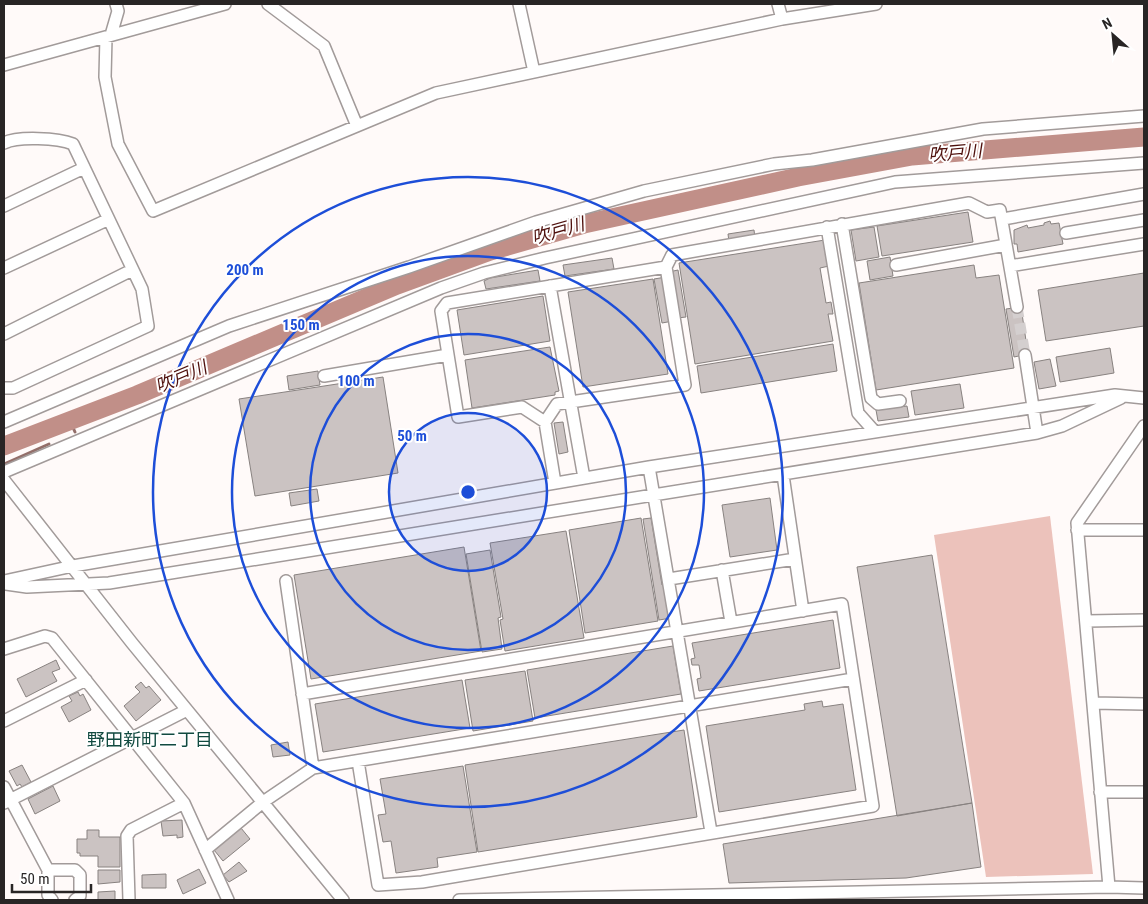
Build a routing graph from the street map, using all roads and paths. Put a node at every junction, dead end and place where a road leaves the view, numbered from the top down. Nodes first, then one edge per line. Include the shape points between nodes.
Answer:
1 (116, 4) edge
2 (225, 4) edge
3 (268, 4) edge
4 (519, 4) edge
5 (778, 4) edge
6 (876, 4) edge
7 (782, 19) junction
8 (109, 36) junction
9 (4, 66) edge
10 (534, 72) junction
11 (1144, 116) edge
12 (357, 126) junction
13 (4, 143) edge
14 (1144, 163) edge
15 (84, 168) junction
16 (1144, 194) edge
17 (4, 206) edge
18 (1002, 219) junction
19 (107, 220) junction
20 (1144, 220) edge
21 (842, 224) junction
22 (827, 227) junction
23 (1066, 232) dead end
24 (1144, 244) edge
25 (1006, 245) junction
26 (896, 265) dead end
27 (1010, 266) junction
28 (666, 267) junction
29 (4, 268) edge
30 (132, 270) junction
31 (856, 270) junction
32 (836, 274) junction
33 (550, 286) junction
34 (1017, 307) tunnel mouth
35 (4, 334) edge
36 (448, 355) junction
37 (1025, 355) tunnel mouth
38 (324, 376) dead end
39 (4, 388) edge
40 (1124, 396) junction
41 (1144, 398) edge
42 (900, 401) dead end
43 (571, 402) junction
44 (1034, 406) junction
45 (4, 422) edge
46 (545, 422) junction
47 (1144, 426) edge
48 (874, 431) junction
49 (1037, 433) junction
50 (649, 468) junction
51 (4, 472) edge
52 (782, 475) junction
53 (584, 478) junction
54 (4, 480) edge
55 (555, 484) junction
56 (654, 496) junction
57 (1078, 530) junction
58 (1144, 530) edge
59 (795, 558) junction
60 (72, 566) junction
61 (722, 570) junction
62 (669, 578) junction
63 (286, 581) dead end
64 (4, 582) edge
65 (87, 585) junction
66 (803, 611) junction
67 (1086, 620) junction
68 (1144, 620) edge
69 (731, 622) junction
70 (678, 631) junction
71 (4, 649) edge
72 (853, 678) junction
73 (86, 680) junction
74 (302, 694) junction
75 (1093, 703) junction
76 (1144, 704) edge
77 (690, 705) junction
78 (187, 710) junction
79 (4, 721) edge
80 (133, 738) junction
81 (358, 760) junction
82 (313, 768) junction
83 (4, 787) edge
84 (1100, 792) junction
85 (1144, 792) edge
86 (7, 802) edge
87 (263, 802) junction
88 (184, 803) junction
89 (711, 832) junction
90 (205, 850) junction
91 (48, 870) junction
92 (1109, 887) junction
93 (1144, 888) edge
94 (52, 900) edge
95 (75, 900) edge
96 (129, 900) edge
97 (228, 900) edge
98 (343, 900) edge
99 (459, 900) edge

1 - 8 street via 118,11
2 - 8 street
3 - 12 street via 324,46
4 - 10 street
5 - 7 street
6 - 7 street
7 - 10 street
8 - 9 street
8 - 12 street via 105,77 118,144 153,211
10 - 12 street via 436,93
11 - 45 street via 982,129 774,164 644,191 536,222 229,326
13 - 15 street via 13,139 73,144
14 - 51 street via 895,182 484,274 441,288
15 - 17 street
15 - 19 street
16 - 18 street
18 - 21 street via 1000,210 986,212 969,203
18 - 25 street
19 - 29 street
19 - 30 street
20 - 23 street
21 - 22 street
21 - 31 street
22 - 28 street via 672,255
22 - 32 street
24 - 27 street
25 - 26 street
25 - 27 street
27 - 34 street
28 - 33 street
28 - 43 street via 685,385
30 - 35 street
30 - 39 street via 142,289 148,326 13,388
31 - 32 street
31 - 42 street via 871,398 878,404
32 - 48 street via 858,413
33 - 36 street via 447,303 441,311
33 - 43 street
36 - 38 street
36 - 46 street via 458,416 522,407
37 - 44 street
40 - 41 street
40 - 44 street
40 - 49 street via 1062,426
43 - 46 street via 557,404
43 - 53 street
44 - 48 street
44 - 49 street
46 - 55 street
47 - 57 street via 1080,518
48 - 50 street
49 - 52 street
50 - 53 street
50 - 56 street
52 - 56 street
52 - 59 street
53 - 55 street
54 - 60 street
55 - 60 street
56 - 62 street
56 - 65 street
57 - 58 street
57 - 67 street
59 - 61 street
59 - 66 street
60 - 64 street
60 - 65 street
61 - 62 street
61 - 69 street
62 - 70 street
63 - 74 street
64 - 65 street via 27,587
65 - 78 street
66 - 69 street
66 - 72 street via 842,604
67 - 68 street
67 - 75 street
69 - 70 street
70 - 74 street
70 - 77 street
71 - 73 street via 45,636 52,638
72 - 77 street
72 - 89 street via 873,806
73 - 79 street
73 - 80 street
74 - 82 street
75 - 76 street
75 - 84 street
77 - 81 street
77 - 89 street
78 - 80 street
78 - 87 street
80 - 86 street
80 - 88 street
81 - 82 street
81 - 89 street via 378,885 422,882
82 - 87 street
83 - 86 street
84 - 85 street
84 - 92 street
86 - 91 street
87 - 90 street
87 - 98 street
88 - 90 street
88 - 96 street via 131,830 127,836
90 - 97 street
91 - 94 street via 48,895
91 - 95 street via 75,870 80,875 80,896
92 - 93 street
92 - 99 street

